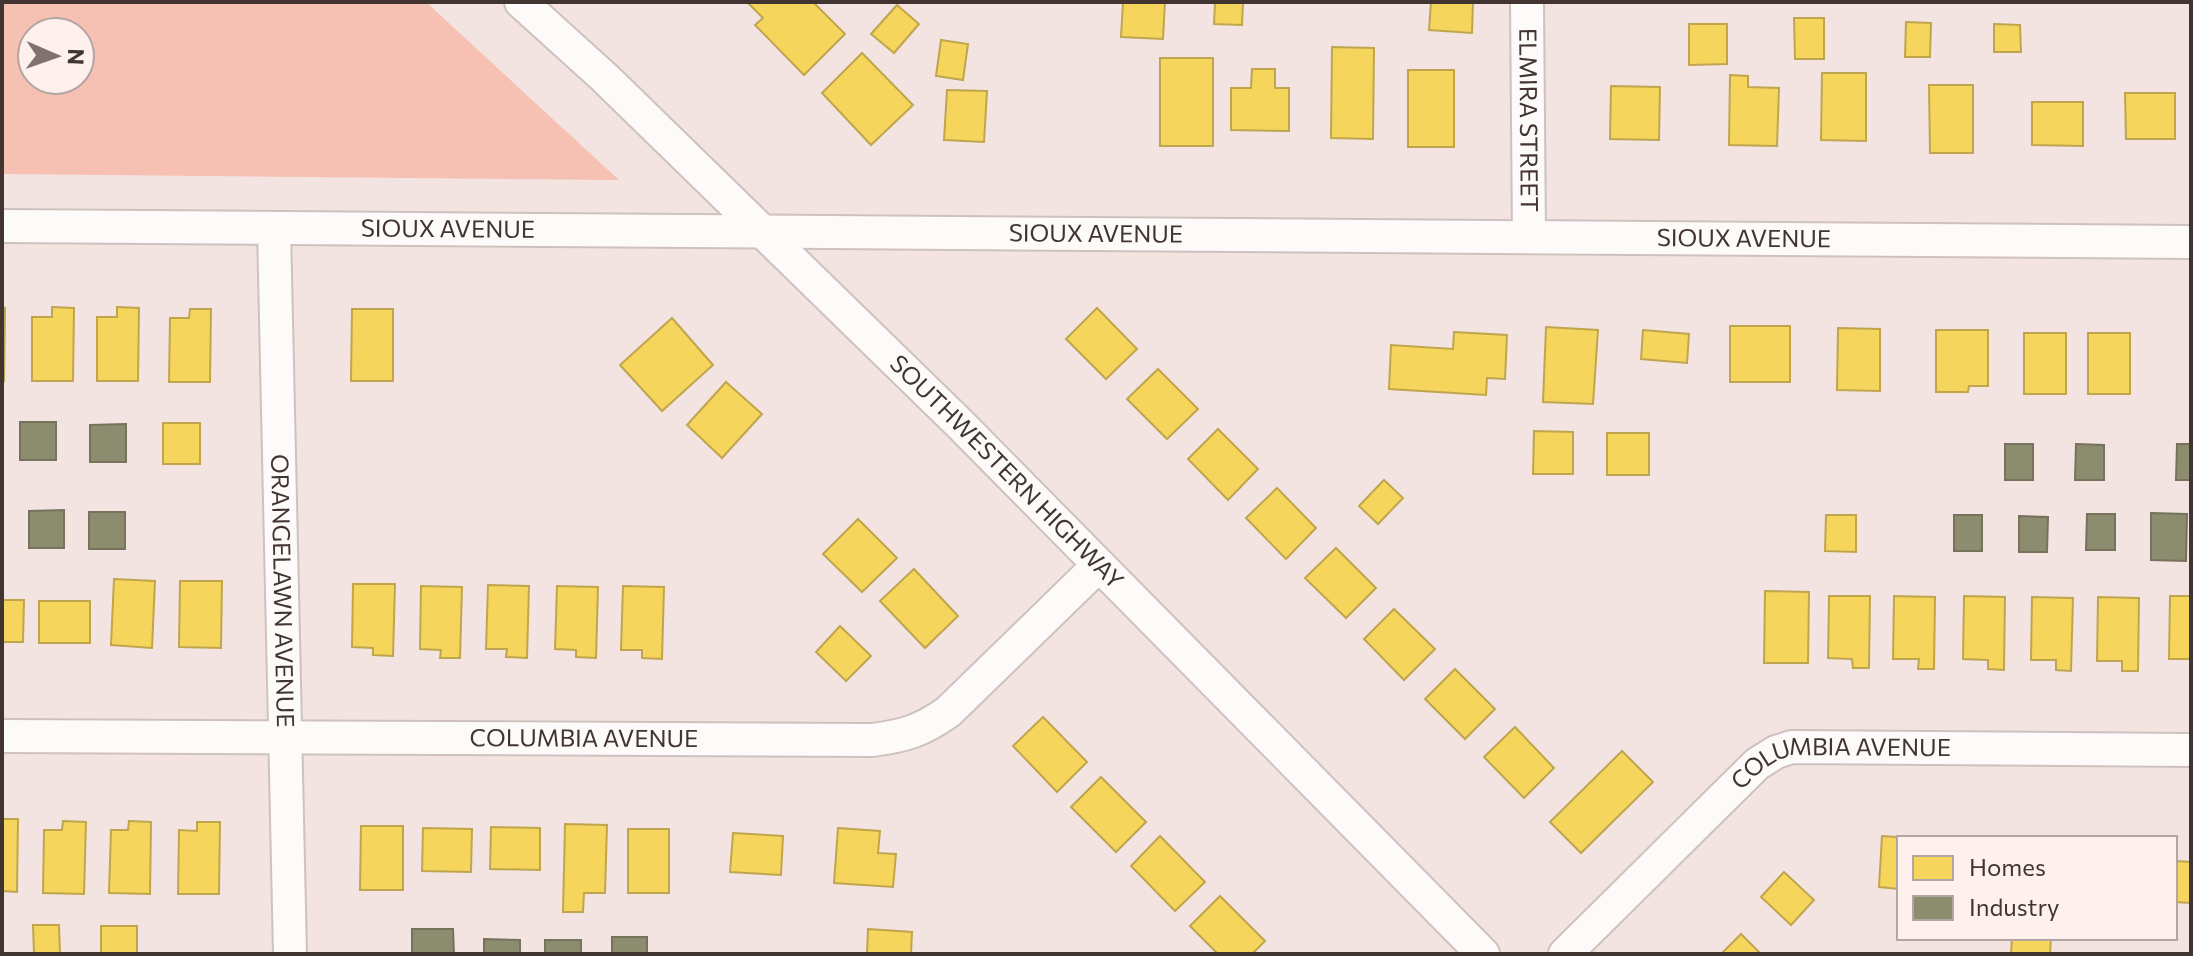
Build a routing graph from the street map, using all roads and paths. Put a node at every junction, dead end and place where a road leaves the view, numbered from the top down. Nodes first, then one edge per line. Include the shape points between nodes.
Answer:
1 (521, 2) edge
2 (1527, 2) edge
3 (2, 226) edge
4 (274, 229) junction
5 (761, 231) junction
6 (1529, 237) junction
7 (2191, 242) edge
8 (1099, 565) junction
9 (2, 736) edge
10 (286, 738) junction
11 (2191, 750) edge
12 (290, 954) edge
13 (1483, 954) edge
14 (1565, 954) edge

1 - 5 street, SOUTHWESTERN HIGHWAY
2 - 6 street, ELMIRA STREET
3 - 4 street, SIOUX AVENUE
4 - 5 street, SIOUX AVENUE
4 - 10 street, ORANGELAWN AVENUE
5 - 6 street, SIOUX AVENUE
5 - 8 street, SOUTHWESTERN HIGHWAY
6 - 7 street, SIOUX AVENUE
8 - 10 street, COLUMBIA AVENUE via 948,712 900,737
8 - 13 street, SOUTHWESTERN HIGHWAY
9 - 10 street, COLUMBIA AVENUE
10 - 12 street, ORANGELAWN AVENUE
11 - 14 street, COLUMBIA AVENUE via 1792,747 1776,752 1757,764

